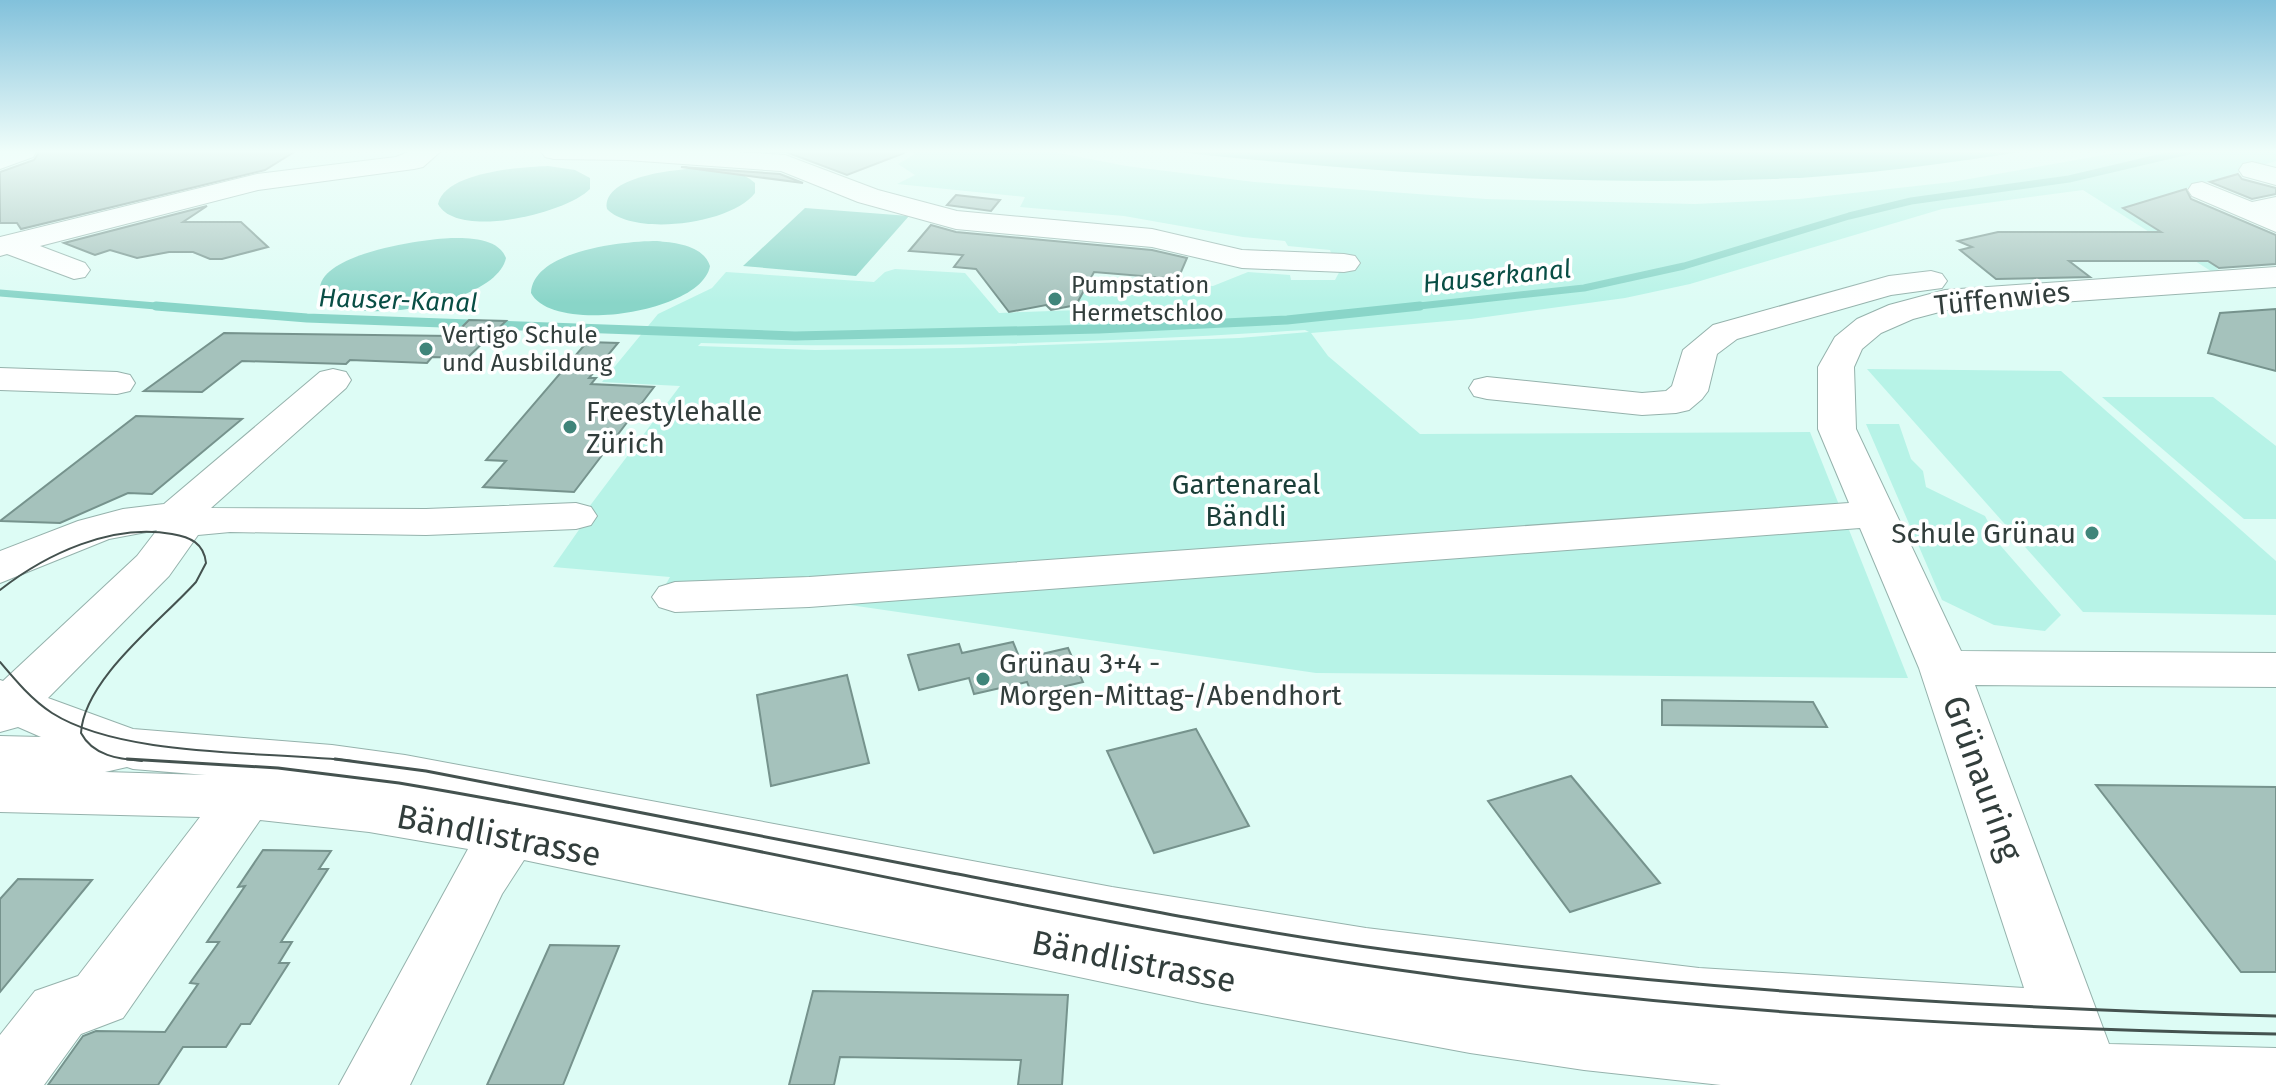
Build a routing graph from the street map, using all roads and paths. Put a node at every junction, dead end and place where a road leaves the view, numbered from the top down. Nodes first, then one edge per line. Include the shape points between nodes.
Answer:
1 (179, 202) edge
2 (889, 202) edge
3 (2241, 202) edge
4 (2262, 208) edge
5 (2276, 223) edge
6 (4, 246) edge
7 (1344, 263) dead end
8 (74, 270) dead end
9 (2250, 273) edge
10 (2081, 289) junction
11 (1973, 297) junction
12 (2172, 312) dead end
13 (0, 379) edge
14 (333, 380) dead end
15 (117, 383) dead end
16 (1487, 388) dead end
17 (1873, 515) junction
18 (576, 516) dead end
19 (180, 520) junction
20 (0, 569) edge
21 (675, 597) dead end
22 (1944, 668) junction
23 (2276, 670) edge
24 (4, 705) edge
25 (133, 749) junction
26 (0, 756) edge
27 (0, 791) edge
28 (245, 798) junction
29 (509, 835) junction
30 (2081, 1060) edge
31 (2276, 1080) edge
32 (3, 1085) edge
33 (374, 1085) edge

1 - 6 street
2 - 7 street via 956,220 1152,238 1242,259
3 - 4 street
4 - 5 street
6 - 8 street
9 - 10 street, Tüffenwies
10 - 11 street, Tüffenwies
10 - 12 street via 2132,314
11 - 16 street via 1943,283 1916,281 1733,329 1706,345 1687,394 1670,403
11 - 17 street, Tüffenwies via 1901,312 1869,326 1847,344 1836,367 1837,429
13 - 15 street
14 - 19 street
17 - 21 street via 809,592
17 - 22 street, Tüffenwies
18 - 19 street via 426,522
19 - 20 street via 146,518 83,533
19 - 24 street via 153,566
22 - 23 street, Grünauring
22 - 30 street, Grünauring
24 - 25 street
25 - 26 street
25 - 30 street via 405,775 1127,915 1500,974 1716,999
27 - 28 street, Bändlistrasse
28 - 29 street, Bändlistrasse via 367,810
28 - 32 street via 100,998 58,1012
29 - 30 street, Bändlistrasse via 1405,1012 1704,1052 1939,1069
29 - 33 street via 479,880
30 - 31 street, Bändlistrasse

